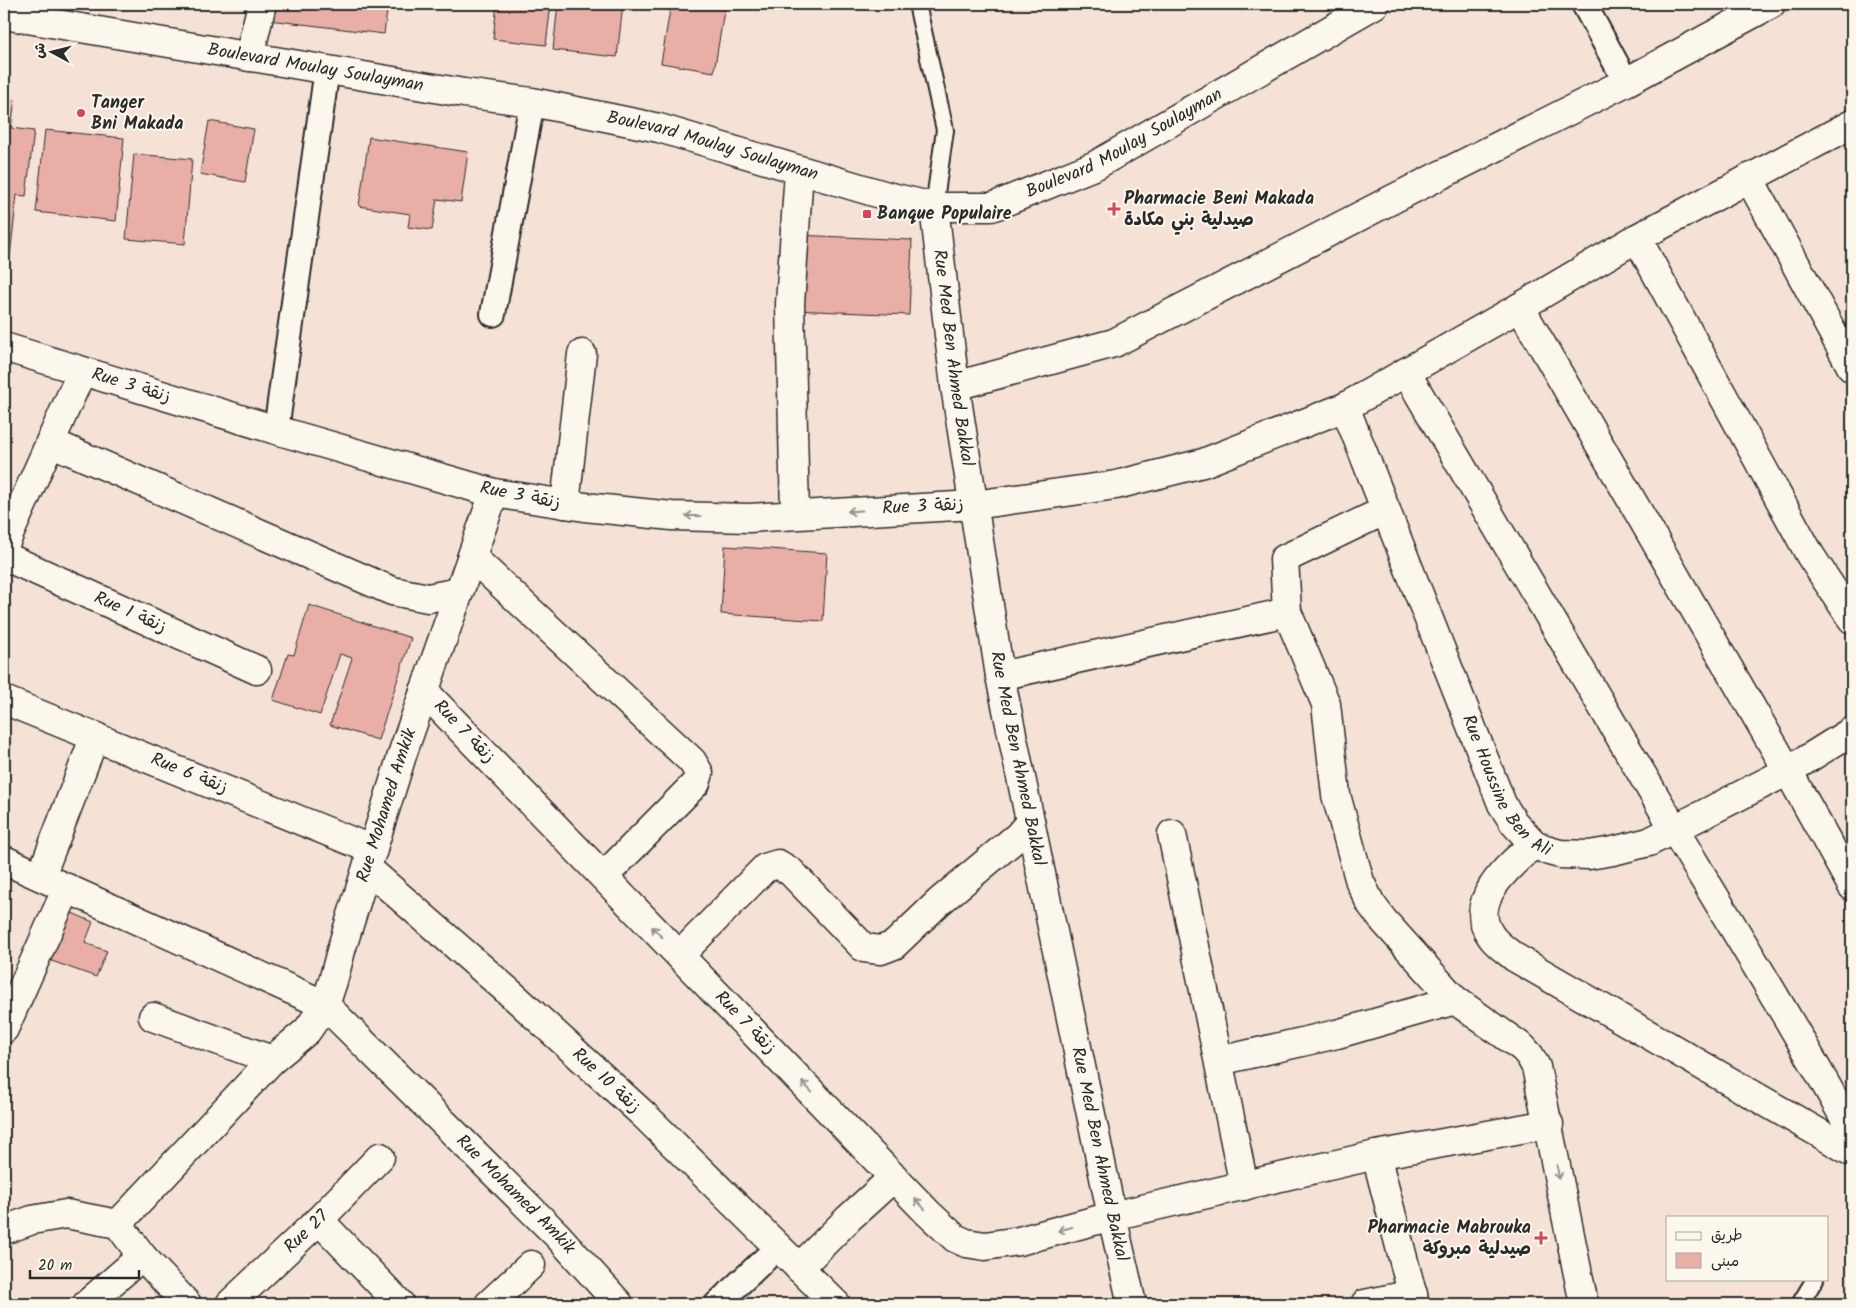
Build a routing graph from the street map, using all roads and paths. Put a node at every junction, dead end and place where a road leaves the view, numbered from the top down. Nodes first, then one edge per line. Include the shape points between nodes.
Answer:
1 (262, 4) edge
2 (917, 4) edge
3 (1375, 4) edge
4 (1584, 4) edge
5 (1771, 4) edge
6 (4, 15) edge
7 (250, 57) junction
8 (327, 69) junction
9 (1626, 82) junction
10 (532, 102) junction
11 (1852, 124) edge
12 (799, 171) junction
13 (1749, 178) junction
14 (934, 207) junction
15 (1637, 238) junction
16 (1520, 307) junction
17 (493, 314) dead end
18 (4, 347) edge
19 (582, 354) dead end
20 (1852, 368) edge
21 (82, 371) junction
22 (1406, 372) junction
23 (955, 386) junction
24 (1345, 407) junction
25 (276, 430) junction
26 (50, 442) junction
27 (494, 493) junction
28 (565, 504) junction
29 (974, 505) junction
30 (1386, 510) junction
31 (795, 514) junction
32 (4, 546) edge
33 (4, 556) edge
34 (472, 557) junction
35 (459, 592) junction
36 (1287, 612) junction
37 (1852, 619) edge
38 (257, 670) dead end
39 (1000, 676) junction
40 (424, 691) junction
41 (4, 700) edge
42 (1852, 731) edge
43 (95, 736) junction
44 (1788, 770) junction
45 (1030, 822) junction
46 (1674, 829) junction
47 (1172, 834) dead end
48 (1534, 844) junction
49 (370, 859) junction
50 (4, 860) edge
51 (41, 876) junction
52 (604, 876) junction
53 (1852, 886) edge
54 (67, 888) junction
55 (680, 955) junction
56 (1455, 1000) junction
57 (324, 1005) junction
58 (153, 1017) dead end
59 (4, 1029) edge
60 (272, 1060) junction
61 (1219, 1061) junction
62 (1548, 1124) junction
63 (1852, 1132) edge
64 (1852, 1152) edge
65 (1376, 1155) junction
66 (380, 1157) dead end
67 (894, 1177) junction
68 (1244, 1186) junction
69 (1112, 1216) junction
70 (319, 1220) junction
71 (118, 1224) junction
72 (4, 1230) edge
73 (778, 1247) junction
74 (142, 1256) junction
75 (530, 1265) dead end
76 (798, 1268) junction
77 (1814, 1280) edge
78 (1414, 1299) edge
79 (87, 1304) edge
80 (187, 1304) edge
81 (230, 1304) edge
82 (400, 1304) edge
83 (489, 1304) edge
84 (619, 1304) edge
85 (717, 1304) edge
86 (836, 1304) edge
87 (1132, 1304) edge
88 (1365, 1304) edge
89 (1584, 1304) edge
90 (1800, 1304) edge

1 - 7 street
2 - 14 lane via 946,130
3 - 14 street, Boulevard Moulay Soulayman via 1096,165 992,207
4 - 9 street
5 - 9 street
6 - 7 street, Boulevard Moulay Soulayman
7 - 8 street, Boulevard Moulay Soulayman
8 - 10 street, Boulevard Moulay Soulayman
8 - 25 street
9 - 23 street via 1114,343
10 - 12 street, Boulevard Moulay Soulayman via 659,128
10 - 17 street
11 - 13 street, Rue 3 زنقة
12 - 14 street, Boulevard Moulay Soulayman
12 - 31 street via 790,304
13 - 15 street, Rue 3 زنقة
13 - 20 street
14 - 23 street, Rue Med Ben Ahmed Bakkal
15 - 16 street, Rue 3 زنقة
15 - 37 street via 1810,555
16 - 22 street, Rue 3 زنقة
16 - 44 street
18 - 21 street, Rue 3 زنقة
19 - 28 street
21 - 25 street, Rue 3 زنقة
21 - 26 street, Rue 3 زنقة
22 - 24 street, Rue 3 زنقة
22 - 46 street
23 - 29 street, Rue Med Ben Ahmed Bakkal
24 - 29 street, Rue 3 زنقة via 1203,463 1116,485
24 - 30 street, Rue Houssine Ben Ali
25 - 27 street, Rue 3 زنقة
26 - 32 street, Rue 3 زنقة
26 - 35 street via 392,591 428,598
27 - 28 street, Rue 3 زنقة
27 - 34 street, Rue Mohamed Amkik
31 -> 28 street, Rue 3 زنقة via 750,518 672,516
29 -> 31 street, Rue 3 زنقة
29 - 39 street, Rue Med Ben Ahmed Bakkal
30 - 36 street via 1284,558
30 - 48 street, Rue Houssine Ben Ali via 1502,804
33 - 38 street, Rue 1 زنقة
34 - 35 street, Rue Mohamed Amkik
34 - 52 street via 692,761 699,773 696,783
35 - 40 street, Rue Mohamed Amkik
36 - 39 street
36 - 56 street via 1326,704 1336,795 1360,882 1383,920
39 - 45 street, Rue Med Ben Ahmed Bakkal
40 - 49 street, Rue Mohamed Amkik
40 - 52 street, Rue 7 زنقة
41 - 43 street, Rue 6 زنقة
42 - 44 street, Rue Houssine Ben Ali
43 - 49 street, Rue 6 زنقة
43 - 51 street
44 - 46 street, Rue Houssine Ben Ali
44 - 53 street
45 - 55 street via 894,945 880,950 864,948 791,872 778,864 765,868
45 - 69 street, Rue Med Ben Ahmed Bakkal
46 - 48 street, Rue Houssine Ben Ali via 1649,842 1589,855 1560,854
46 - 63 street
47 - 61 street
48 - 64 street via 1501,875 1487,896 1486,928 1499,945 1514,957
49 - 57 street, Rue Mohamed Amkik
49 - 73 street, Rue 10 زنقة via 644,1115
50 - 51 street, Rue Mohamed Amkik
51 - 54 street, Rue Mohamed Amkik
55 -> 52 street, Rue 7 زنقة
54 - 57 street, Rue Mohamed Amkik
54 - 59 street
67 -> 55 street, Rue 7 زنقة
56 - 61 street via 1337,1034
56 - 62 street via 1530,1056 1536,1068
57 - 60 street, Rue Mohamed Amkik via 307,1031
57 - 84 street, Rue Mohamed Amkik via 558,1236
58 - 60 street
60 - 71 street, Rue Mohamed Amkik
61 - 68 street
62 - 65 street, Rue 7 زنقة
62 -> 89 street
65 - 68 street, Rue 7 زنقة
65 - 78 street
66 - 70 street, Rue 27
69 -> 67 street, Rue 7 زنقة via 1019,1241 985,1246 966,1243 947,1231
67 - 76 street
68 - 69 street, Rue 7 زنقة
69 - 87 street, Rue Med Ben Ahmed Bakkal
70 - 81 street, Rue 27
70 - 82 street
71 - 72 street via 66,1214 32,1220
71 - 74 street
73 - 76 street, Rue 10 زنقة
73 - 85 street
74 - 79 street
74 - 80 street
75 - 83 street
76 - 86 street, Rue 10 زنقة
77 - 90 lane
78 - 88 street

